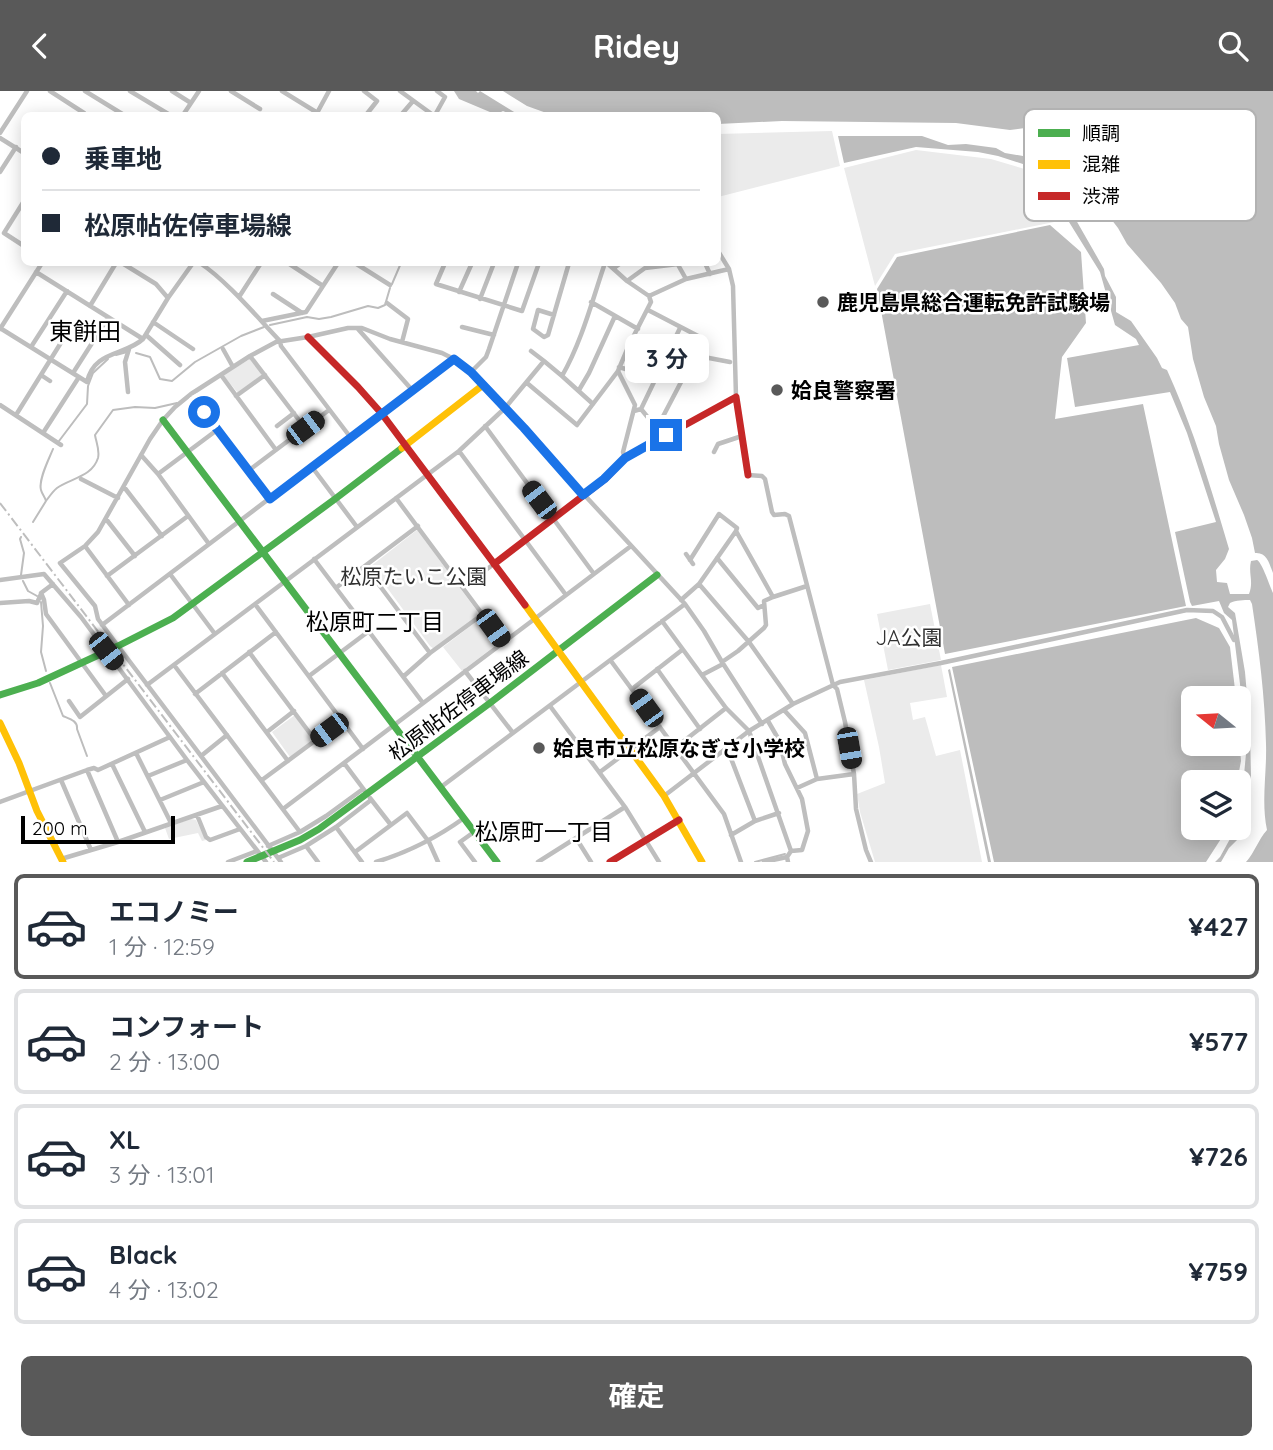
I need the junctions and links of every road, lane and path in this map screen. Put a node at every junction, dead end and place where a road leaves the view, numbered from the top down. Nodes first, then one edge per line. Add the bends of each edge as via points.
1 (27, 91) edge
2 (50, 91) edge
3 (85, 91) edge
4 (130, 91) edge
5 (172, 91) edge
6 (198, 91) edge
7 (231, 91) edge
8 (282, 91) edge
9 (329, 91) edge
10 (364, 91) edge
11 (400, 91) edge
12 (437, 91) edge
13 (413, 101) junction
14 (191, 103) junction
15 (260, 109) dead end
16 (82, 112) edge
17 (119, 112) edge
18 (165, 112) edge
19 (185, 112) edge
20 (316, 112) edge
21 (320, 112) edge
22 (368, 112) edge
23 (404, 112) edge
24 (430, 112) edge
25 (436, 112) edge
26 (0, 135) edge
27 (16, 147) junction
28 (21, 151) edge
29 (0, 172) edge
30 (21, 205) edge
31 (2, 232) edge
32 (21, 244) edge
33 (721, 256) edge
34 (39, 266) edge
35 (114, 266) edge
36 (127, 266) edge
37 (191, 266) edge
38 (205, 266) edge
39 (259, 266) edge
40 (293, 266) edge
41 (336, 266) edge
42 (360, 266) edge
43 (444, 266) edge
44 (471, 266) edge
45 (494, 266) edge
46 (517, 266) edge
47 (538, 266) edge
48 (568, 266) edge
49 (605, 266) edge
50 (611, 266) edge
51 (617, 266) edge
52 (658, 266) edge
53 (680, 266) edge
54 (706, 266) edge
55 (614, 268) junction
56 (729, 269) junction
57 (36, 272) junction
58 (710, 274) junction
59 (686, 279) junction
60 (627, 281) junction
61 (390, 285) dead end
62 (323, 286) junction
63 (67, 291) junction
64 (458, 292) junction
65 (273, 294) dead end
66 (649, 296) junction
67 (239, 297) junction
68 (168, 298) junction
69 (480, 299) junction
70 (592, 302) junction
71 (387, 303) dead end
72 (90, 306) junction
73 (503, 306) junction
74 (648, 310) junction
75 (303, 314) junction
76 (554, 315) junction
77 (615, 316) junction
78 (108, 317) junction
79 (261, 321) junction
80 (153, 323) junction
81 (462, 327) dead end
82 (357, 328) junction
83 (638, 328) junction
84 (680, 328) junction
85 (0, 329) edge
86 (67, 333) dead end
87 (494, 335) junction
88 (635, 335) junction
89 (144, 337) junction
90 (308, 337) junction
91 (280, 341) junction
92 (401, 342) junction
93 (31, 347) junction
94 (129, 349) junction
95 (193, 349) dead end
96 (223, 349) dead end
97 (531, 351) dead end
98 (697, 353) junction
99 (250, 356) junction
100 (51, 359) junction
101 (454, 359) junction
102 (544, 361) junction
103 (730, 362) dead end
104 (180, 365) dead end
105 (233, 367) junction
106 (619, 369) junction
107 (471, 372) junction
108 (73, 373) junction
109 (41, 375) junction
110 (220, 375) junction
111 (265, 376) junction
112 (562, 376) junction
113 (79, 377) junction
114 (50, 381) dead end
115 (527, 383) junction
116 (483, 385) junction
117 (579, 390) junction
118 (413, 391) junction
119 (128, 392) dead end
120 (191, 394) junction
121 (236, 396) junction
122 (736, 397) junction
123 (593, 404) junction
124 (0, 405) edge
125 (505, 408) junction
126 (641, 409) junction
127 (329, 410) junction
128 (634, 411) junction
129 (294, 414) junction
130 (382, 414) junction
131 (16, 415) junction
132 (163, 420) junction
133 (276, 426) dead end
134 (485, 426) junction
135 (658, 426) junction
136 (305, 428) junction
137 (217, 430) junction
138 (43, 433) junction
139 (742, 436) junction
140 (662, 437) junction
141 (351, 438) junction
142 (405, 444) junction
143 (61, 445) dead end
144 (276, 450) junction
145 (459, 451) junction
146 (715, 452) dead end
147 (188, 453) junction
148 (141, 455) junction
149 (625, 458) junction
150 (312, 467) junction
151 (248, 471) junction
152 (158, 474) junction
153 (428, 474) junction
154 (748, 475) joint
155 (80, 479) dead end
156 (124, 487) junction
157 (583, 495) junction
158 (118, 498) junction
159 (396, 498) junction
160 (270, 499) junction
161 (335, 499) junction
162 (188, 516) junction
163 (553, 518) junction
164 (106, 519) junction
165 (240, 522) junction
166 (418, 526) junction
167 (357, 527) junction
168 (736, 531) junction
169 (162, 536) junction
170 (524, 540) junction
171 (209, 544) junction
172 (85, 546) junction
173 (631, 546) junction
174 (262, 551) junction
175 (686, 554) dead end
176 (135, 557) junction
177 (717, 558) junction
178 (314, 559) junction
179 (494, 564) junction
180 (365, 566) junction
181 (170, 574) junction
182 (594, 574) junction
183 (657, 575) junction
184 (107, 576) junction
185 (0, 580) edge
186 (285, 581) junction
187 (53, 584) junction
188 (699, 584) junction
189 (807, 586) junction
190 (337, 587) junction
191 (462, 587) junction
192 (41, 593) junction
193 (566, 595) junction
194 (774, 597) junction
195 (683, 602) junction
196 (0, 603) edge
197 (192, 604) junction
198 (255, 604) junction
199 (129, 605) junction
200 (764, 605) junction
201 (483, 614) junction
202 (534, 619) junction
203 (662, 621) junction
204 (103, 625) junction
205 (369, 631) junction
206 (276, 632) junction
207 (215, 634) junction
208 (1234, 640) dead end
209 (503, 642) junction
210 (749, 642) junction
211 (118, 646) junction
212 (682, 650) junction
213 (106, 651) junction
214 (558, 651) junction
215 (249, 652) junction
216 (339, 653) junction
217 (430, 653) junction
218 (611, 661) junction
219 (81, 663) junction
220 (722, 663) junction
221 (173, 665) junction
222 (657, 669) junction
223 (465, 671) junction
224 (222, 673) junction
225 (702, 674) junction
226 (309, 676) junction
227 (404, 676) junction
228 (128, 679) junction
229 (582, 682) junction
230 (147, 685) junction
231 (833, 685) junction
232 (632, 689) junction
233 (195, 694) junction
234 (0, 695) edge
235 (106, 696) junction
236 (69, 701) dead end
237 (423, 703) junction
238 (490, 703) junction
239 (793, 704) junction
240 (550, 706) junction
241 (726, 708) junction
242 (785, 710) junction
243 (293, 711) junction
244 (343, 720) junction
245 (768, 721) junction
246 (0, 723) edge
247 (762, 724) junction
248 (394, 726) junction
249 (660, 727) junction
250 (700, 729) junction
251 (749, 731) junction
252 (267, 732) junction
253 (513, 733) junction
254 (228, 735) junction
255 (170, 737) junction
256 (315, 740) junction
257 (675, 748) junction
258 (727, 748) junction
259 (363, 749) junction
260 (631, 749) junction
261 (136, 753) junction
262 (201, 756) junction
263 (417, 756) junction
264 (187, 760) junction
265 (288, 761) junction
266 (344, 763) junction
267 (112, 764) junction
268 (86, 770) junction
269 (600, 772) junction
270 (694, 773) junction
271 (854, 773) junction
272 (148, 776) junction
273 (817, 779) junction
274 (61, 780) junction
275 (262, 780) junction
276 (204, 782) junction
277 (440, 788) junction
278 (797, 788) junction
279 (30, 792) junction
280 (366, 795) junction
281 (664, 796) junction
282 (160, 800) junction
283 (0, 802) edge
284 (222, 806) junction
285 (625, 807) junction
286 (283, 809) junction
287 (779, 813) junction
288 (197, 815) junction
289 (464, 818) junction
290 (678, 820) junction
291 (755, 821) junction
292 (171, 823) junction
293 (391, 825) junction
294 (336, 827) junction
295 (240, 829) junction
296 (145, 832) junction
297 (300, 832) junction
298 (474, 832) junction
299 (731, 835) junction
300 (576, 838) junction
301 (646, 839) junction
302 (118, 842) junction
303 (429, 842) junction
304 (268, 846) junction
305 (306, 846) junction
306 (92, 850) junction
307 (257, 851) junction
308 (791, 851) junction
309 (355, 852) junction
310 (394, 856) junction
311 (787, 859) edge
312 (62, 860) edge
313 (280, 860) edge
314 (229, 862) edge
315 (247, 862) edge
316 (266, 862) edge
317 (318, 862) edge
318 (362, 862) edge
319 (376, 862) edge
320 (397, 862) edge
321 (438, 862) edge
322 (475, 862) edge
323 (497, 862) edge
324 (538, 862) edge
325 (591, 862) edge
326 (610, 862) edge
327 (660, 862) edge
328 (702, 862) edge
329 (741, 862) edge
330 (765, 862) edge
331 (871, 862) edge

1 - 26 street
2 - 16 street
3 - 17 street
4 - 18 street
5 - 14 street
6 - 14 street
7 - 15 street
8 - 20 street
9 - 21 street
10 - 22 street via 377,101
11 - 13 street
12 - 25 street via 445,97
13 - 23 street
13 - 24 street
14 - 19 street
26 - 27 street
27 - 28 street
27 - 29 street
30 - 31 street
31 - 32 street
33 - 56 street
34 - 57 street
35 - 72 street
36 - 68 street
37 - 68 street
38 - 67 street
39 - 67 street
40 - 62 street
41 - 62 street
42 - 61 street
43 - 64 street via 436,284
44 - 64 street
45 - 69 street
46 - 73 street
47 - 73 street via 522,311
48 - 76 street
49 - 70 street
50 - 55 street
51 - 55 street
52 - 60 street via 645,268
53 - 59 street
54 - 58 street
55 - 60 street
56 - 58 street
56 - 122 street
57 - 63 street
57 - 85 street
58 - 59 street
59 - 66 street
60 - 66 street
62 - 75 street
63 - 72 street
63 - 93 street
64 - 69 street
65 - 75 street
66 - 74 street
67 - 79 street
68 - 80 street
69 - 73 street
70 - 77 street
70 - 112 street
71 - 92 street via 408,319
72 - 78 street
73 - 87 street
74 - 83 street
74 - 84 street
75 - 79 street
76 - 76 street via 548,335 533,329 538,310
77 - 83 street
77 - 117 street
78 - 89 street
78 - 108 street
79 - 91 street
80 - 89 street
80 - 95 street
81 - 87 street
82 - 90 street
82 - 92 street
82 - 118 street
83 - 88 street
84 - 98 street via 701,339
84 - 126 street
85 - 93 street
86 - 100 street
87 - 107 street via 486,357
88 - 106 street
88 - 106 street via 646,341 632,371
89 - 94 street
89 - 104 street
90 - 91 street
90 - 130 street, 松原帖佐停車場線
91 - 99 street
91 - 127 street
92 - 101 street
93 - 100 street
94 - 113 street via 108,355 92,369 87,382
94 - 119 street via 125,362
96 - 105 street
97 - 102 street
98 - 103 street
98 - 135 street
99 - 105 street
99 - 111 street
100 - 108 street
100 - 109 street
101 - 107 street
101 - 118 street
102 - 112 street
102 - 115 street
105 - 110 street
106 - 123 street
106 - 128 street
107 - 116 street
108 - 113 street
109 - 114 street
109 - 131 street
110 - 120 street
110 - 121 street
111 - 121 street
111 - 129 street
112 - 117 street
113 - 138 street
115 - 123 street via 577,425
115 - 125 street
116 - 125 street
116 - 142 street
117 - 123 street
118 - 130 street
120 - 132 street
120 - 137 street
121 - 144 street
122 - 139 street
122 - 140 street
124 - 131 street
125 - 134 street
125 - 157 street
126 - 128 street
126 - 135 street
127 - 136 street
127 - 141 street
128 - 149 street
129 - 133 street
129 - 136 street
130 - 141 street
130 - 142 street, 松原帖佐停車場線
131 - 138 street
132 - 147 street
132 - 148 street
134 - 145 street
134 - 163 street
135 - 140 street
136 - 144 street
137 - 147 street
137 - 151 street
138 - 143 street
139 - 146 street via 718,444
139 - 154 street
140 - 149 street
141 - 150 street
142 - 153 street, 松原帖佐停車場線
142 - 161 street
144 - 151 street
145 - 153 street
145 - 170 street
147 - 152 street
147 - 165 street
148 - 152 street
148 - 156 street
149 - 157 street
150 - 160 street
150 - 161 street
151 - 160 street
152 - 162 street
153 - 159 street
153 - 179 street, 松原帖佐停車場線
154 - 189 street via 765,479 774,515 789,516
155 - 158 street
156 - 158 street
156 - 169 street
157 - 163 street
157 - 173 street
158 - 164 street
159 - 166 street
159 - 167 street
160 - 165 street
161 - 167 street
161 - 174 street
162 - 169 street
162 - 171 street
163 - 170 street
163 - 182 street
164 - 172 street
164 - 176 street
165 - 171 street
165 - 174 street
166 - 180 street
166 - 191 street
167 - 178 street
168 - 175 street via 719,514 692,562
168 - 177 street
168 - 194 street
169 - 176 street
170 - 179 street
170 - 193 street
171 - 181 street
172 - 184 street
172 - 204 street via 60,563 95,606
173 - 182 street
173 - 183 street
174 - 186 street
174 - 197 street
176 - 184 street
177 - 188 street
177 - 200 street via 758,608
178 - 186 street
178 - 190 street
179 - 191 street
179 - 202 street, 松原帖佐停車場線
180 - 190 street
180 - 217 street
181 - 197 street
181 - 199 street
182 - 193 street
183 - 195 street
183 - 214 street
184 - 199 street
185 - 187 street via 44,574
186 - 198 street
186 - 216 street
187 - 192 street
187 - 213 street
188 - 195 street
188 - 210 street
189 - 194 street
189 - 231 street
190 - 205 street
191 - 201 street
192 - 196 street via 37,603
192 - 219 street via 46,614
193 - 202 street
194 - 200 street
195 - 203 street
195 - 220 street
197 - 207 street
197 - 211 street
198 - 206 street
198 - 207 street
199 - 204 street
200 - 210 street via 766,625
201 - 209 street
201 - 217 street
202 - 209 street
202 - 214 street, 松原帖佐停車場線
203 - 212 street
203 - 218 street
204 - 211 street
205 - 216 street
205 - 227 street
206 - 215 street
206 - 226 street
207 - 221 street
208 - 231 street via 1223,617 1213,611 1187,610
209 - 223 street
210 - 220 street
210 - 239 street
211 - 213 street
211 - 230 street
212 - 222 street
212 - 225 street
213 - 219 street
213 - 228 street
214 - 229 street
214 - 238 street, 松原帖佐停車場線
215 - 224 street
215 - 243 street
216 - 226 street
216 - 248 street
217 - 227 street
218 - 229 street
218 - 232 street
219 - 234 street
219 - 235 street
220 - 225 street
220 - 247 street
221 - 230 street
221 - 233 street
222 - 232 street
222 - 250 street
223 - 237 street
223 - 238 street
224 - 233 street
224 - 252 street
225 - 241 street
226 - 244 street
227 - 237 street
228 - 235 street
228 - 255 street
229 - 240 street
229 - 260 street
230 - 262 street
231 - 239 street
231 - 271 street
232 - 249 street
233 - 254 street
235 - 236 street via 80,717
237 - 248 street
238 - 253 street
238 - 263 street, 松原帖佐停車場線
239 - 242 street
240 - 253 street
240 - 269 street
241 - 250 street
241 - 251 street
242 - 245 street
242 - 273 street via 805,733
243 - 252 street
243 - 256 street
244 - 256 street
244 - 259 street
245 - 247 street
245 - 278 street
246 - 279 street
247 - 251 street
248 - 259 street
248 - 263 street
249 - 257 street
249 - 260 street
250 - 257 street
251 - 258 street
251 - 287 street
252 - 265 street
253 - 277 street
254 - 262 street
254 - 275 street
255 - 261 street
255 - 264 street
256 - 265 street
257 - 270 street
258 - 270 street
258 - 291 street
259 - 266 street
260 - 269 street
260 - 281 street
261 - 267 street
261 - 272 street
262 - 304 street
263 - 277 street
263 - 280 street, 松原帖佐停車場線
264 - 272 street
264 - 276 street
265 - 275 street
266 - 280 street
266 - 286 street
267 - 268 street
267 - 296 street
268 - 274 street
268 - 302 street
269 - 285 street
270 - 281 street
270 - 299 street via 724,814
271 - 273 street
271 - 331 street via 856,809
272 - 282 street
273 - 278 street
274 - 279 street
274 - 306 street
275 - 286 street
276 - 282 street
276 - 284 street
277 - 289 street
278 - 308 street via 808,831 802,850
279 - 283 street
279 - 312 street
280 - 293 street
280 - 294 street
280 - 297 street
280 - 315 street, 松原帖佐停車場線 via 300,840
281 - 290 street
282 - 292 street
284 - 288 street
284 - 295 street
285 - 300 street
285 - 301 street
286 - 297 street
287 - 291 street
287 - 308 street
288 - 292 street
288 - 295 street via 210,840
289 - 298 street
289 - 303 street
290 - 301 street
290 - 328 street
291 - 299 street
292 - 296 street
293 - 303 street via 407,813
293 - 309 street
294 - 305 street
294 - 309 street
295 - 307 street
296 - 302 street
297 - 304 street
298 - 322 street via 460,842
298 - 323 street
299 - 329 street
300 - 324 street
300 - 325 street
301 - 326 street
301 - 327 street
302 - 306 street
303 - 310 street
303 - 321 street
304 - 313 street
305 - 313 street
305 - 317 street
306 - 312 street
307 - 314 street
307 - 316 street
308 - 311 street
309 - 318 street
310 - 319 street
310 - 320 street
311 - 330 street

